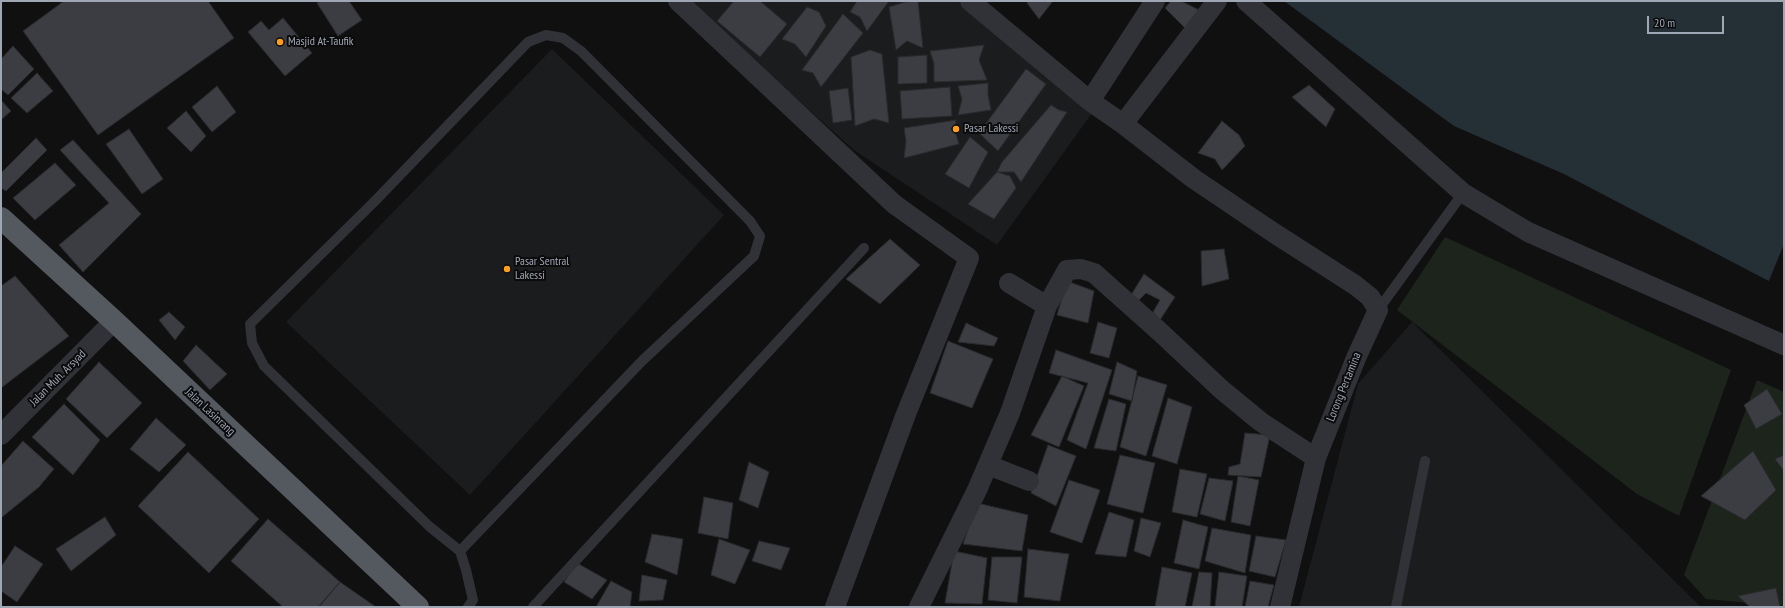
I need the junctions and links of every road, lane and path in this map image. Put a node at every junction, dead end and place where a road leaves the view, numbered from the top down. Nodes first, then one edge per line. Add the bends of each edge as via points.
1 (678, 1) edge
2 (970, 1) edge
3 (1155, 1) edge
4 (1217, 1) edge
5 (1246, 1) edge
6 (1090, 101) junction
7 (1123, 124) junction
8 (1463, 193) junction
9 (1, 218) edge
10 (864, 248) dead end
11 (1009, 283) dead end
12 (1047, 306) junction
13 (1378, 310) junction
14 (114, 322) junction
15 (1784, 345) edge
16 (1, 435) edge
17 (1316, 458) junction
18 (1426, 461) dead end
19 (988, 465) junction
20 (1029, 481) dead end
21 (460, 551) junction
22 (418, 607) edge
23 (468, 607) edge
24 (533, 607) edge
25 (836, 607) edge
26 (919, 607) edge
27 (1280, 607) edge
28 (1396, 607) edge

1 - 25 street via 894,204 969,258 906,414
2 - 6 street
3 - 6 street
4 - 7 street
5 - 8 street
6 - 7 street
7 - 13 street via 1194,179 1355,285 1370,297
8 - 13 lane, Lorong Pertamina
8 - 15 street via 1528,232
9 - 14 highway, Jalan Lasinrang
10 - 24 lane
11 - 12 street
12 - 17 street via 1067,270 1081,269 1094,272 1222,390 1261,422
12 - 19 street via 1010,413
13 - 17 street, Lorong Pertamina
14 - 16 street, Jalan Muh. Arsyad
14 - 22 highway, Jalan Lasinrang
17 - 27 street, Lorong Pertamina
18 - 28 lane
19 - 20 street
19 - 26 street
21 - 21 lane via 430,527 264,366 252,343 250,324 374,202 528,42 546,35 563,38 581,51 750,221 760,236 754,256 642,361
21 - 23 lane via 473,600

